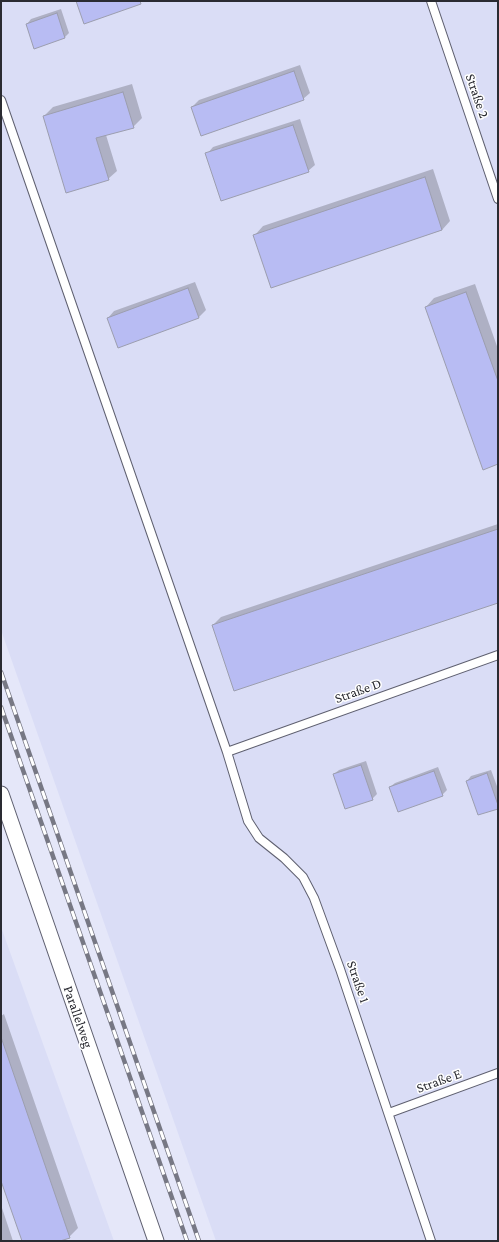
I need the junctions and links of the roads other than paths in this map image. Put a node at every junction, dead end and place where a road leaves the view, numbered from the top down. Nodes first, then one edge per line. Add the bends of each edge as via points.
1 (431, 1) edge
2 (1, 100) edge
3 (498, 199) edge
4 (498, 655) edge
5 (227, 752) junction
6 (1, 794) edge
7 (498, 1073) edge
8 (388, 1113) junction
9 (156, 1241) edge
10 (431, 1241) edge

1 - 3 lane, Straße 2
2 - 5 lane, Straße 1
4 - 5 lane, Straße D
5 - 8 lane, Straße 1 via 252,829 303,877 314,898
6 - 9 street, Parallelweg
7 - 8 lane, Straße E
8 - 10 lane, Straße 1

